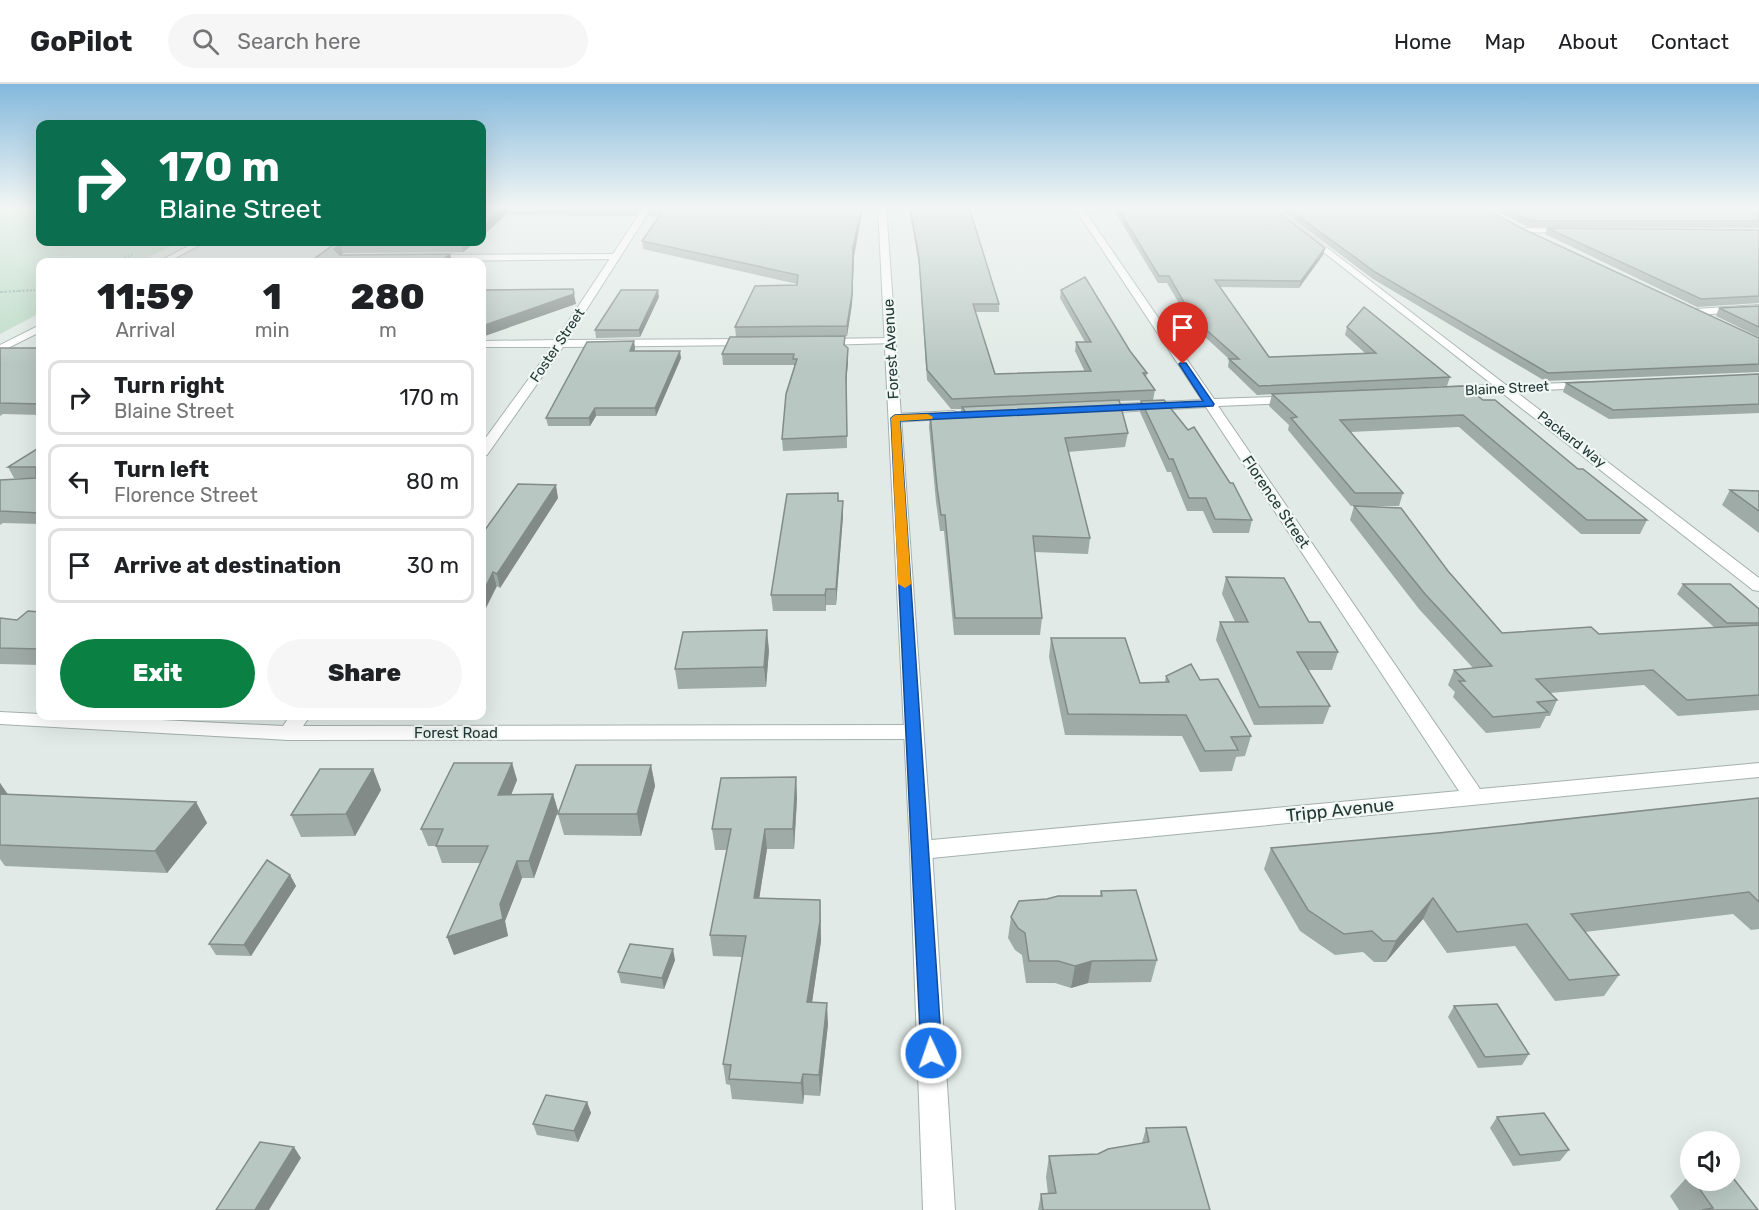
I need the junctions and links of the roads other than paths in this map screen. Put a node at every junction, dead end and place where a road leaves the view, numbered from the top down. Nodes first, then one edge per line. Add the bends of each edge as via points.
1 (614, 260) edge
2 (886, 260) edge
3 (1113, 260) edge
4 (1341, 260) edge
5 (1684, 307) edge
6 (1759, 308) edge
7 (1695, 312) junction
8 (1716, 323) edge
9 (36, 330) edge
10 (891, 341) junction
11 (758, 342) edge
12 (805, 342) edge
13 (486, 344) edge
14 (559, 344) junction
15 (0, 349) edge
16 (1599, 384) edge
17 (1507, 388) junction
18 (1436, 391) edge
19 (1308, 398) edge
20 (1209, 404) junction
21 (1084, 410) edge
22 (966, 415) edge
23 (895, 418) junction
24 (486, 446) edge
25 (1759, 586) edge
26 (0, 718) edge
27 (36, 720) edge
28 (38, 720) edge
29 (297, 720) edge
30 (913, 732) junction
31 (288, 733) junction
32 (1759, 770) edge
33 (1474, 796) junction
34 (921, 850) junction
35 (939, 1210) edge

1 - 14 street, Foster Street
2 - 10 street, Forest Avenue
3 - 20 street, Florence Street
4 - 17 street, Packard Way
5 - 7 street
6 - 7 street
7 - 8 street
9 - 15 street
10 - 12 street
10 - 23 street, Forest Avenue
11 - 14 street
13 - 14 street
14 - 24 street, Foster Street
16 - 17 street, Blaine Street
17 - 18 street, Blaine Street
17 - 25 street, Packard Way
19 - 20 street
20 - 21 street
20 - 33 street, Florence Street
22 - 23 street
23 - 30 street, Forest Avenue
26 - 27 street, Forest Road
28 - 31 street, Forest Road
29 - 31 street
30 - 31 street, Forest Road
30 - 34 street, Forest Avenue
32 - 33 street, Tripp Avenue
33 - 34 street, Tripp Avenue
34 - 35 street, Forest Avenue

